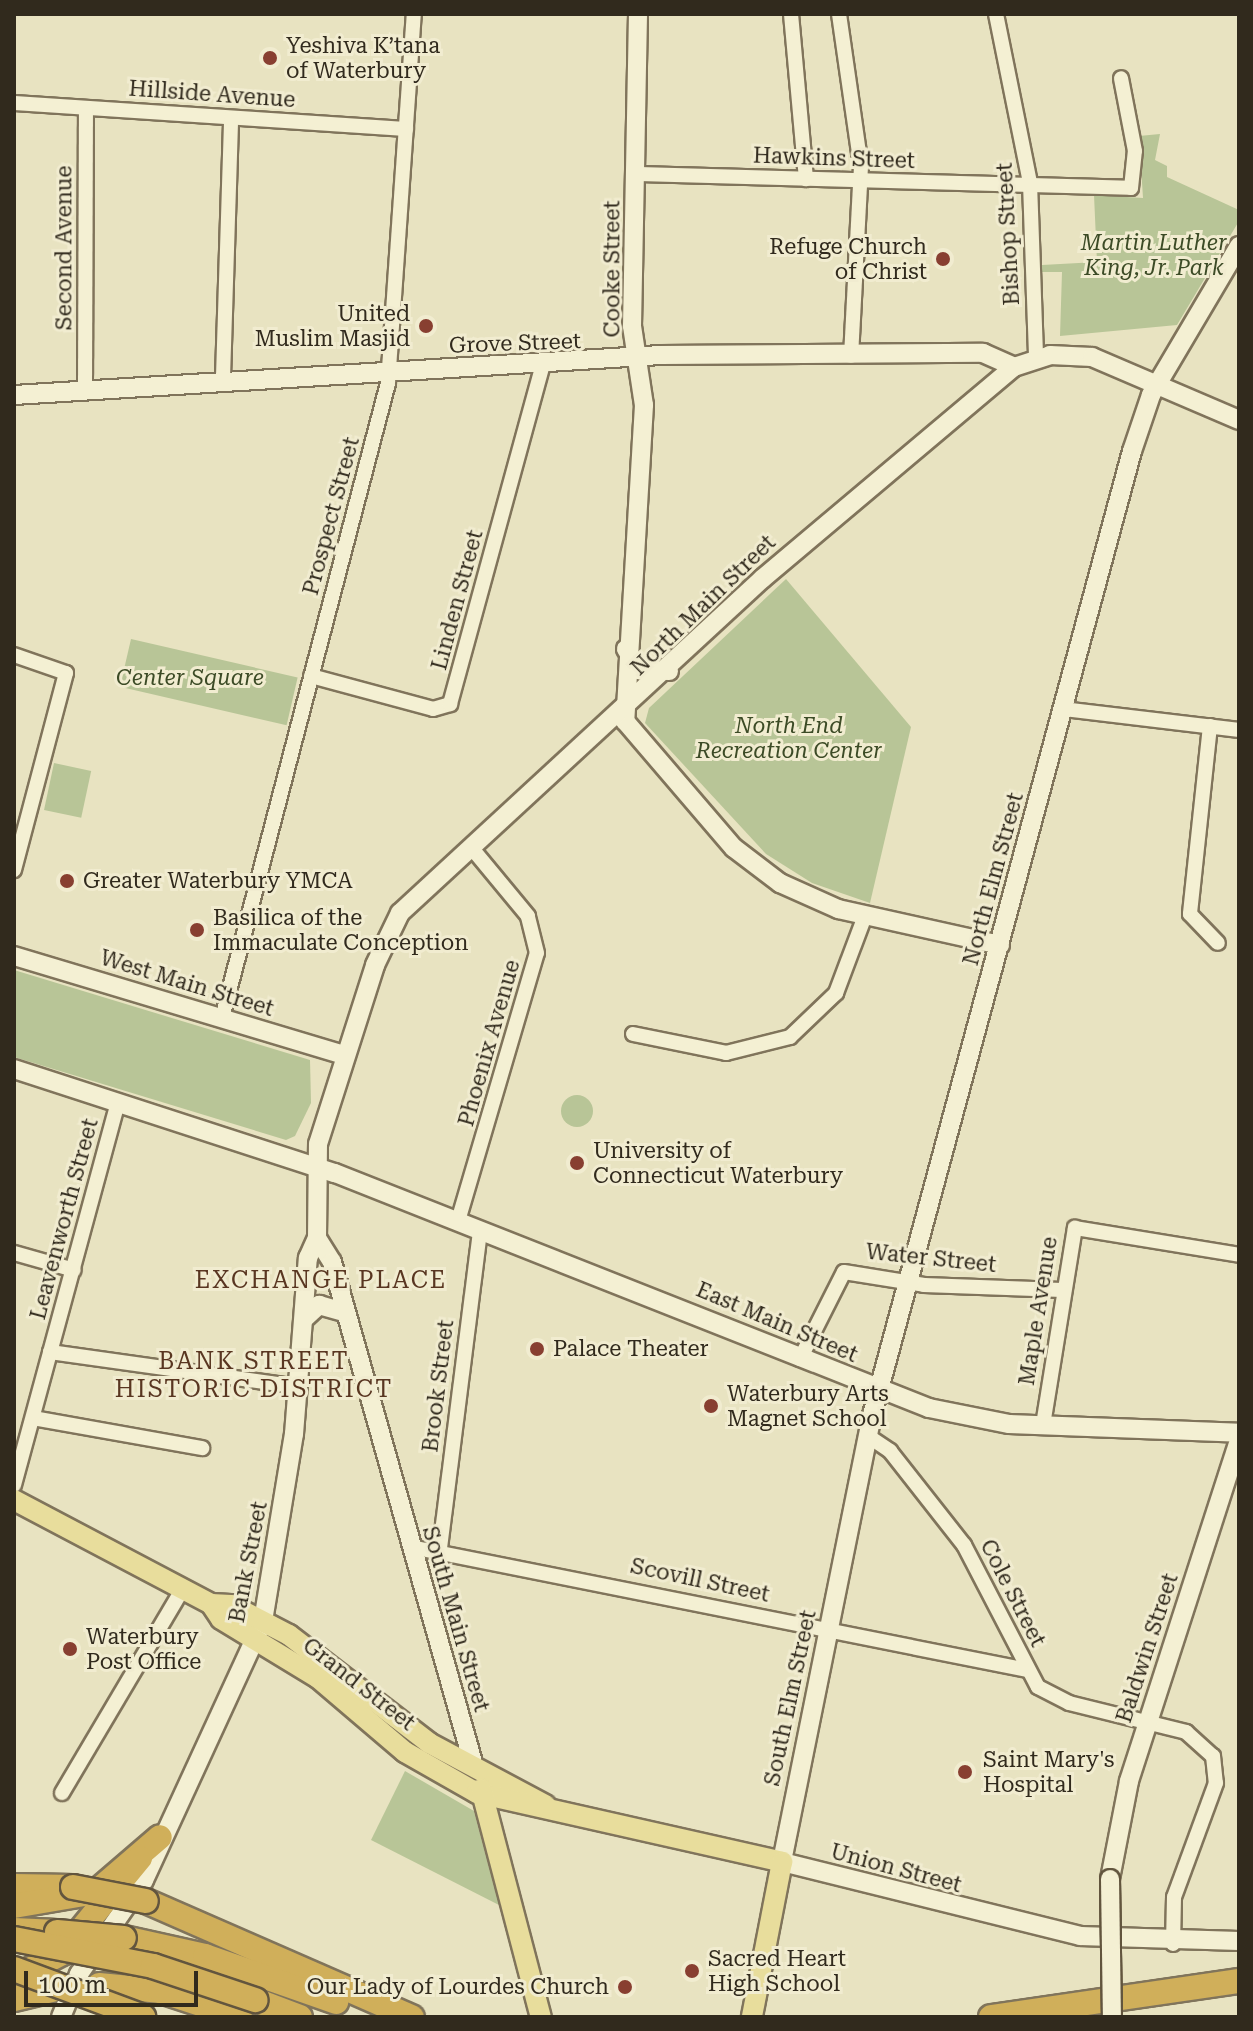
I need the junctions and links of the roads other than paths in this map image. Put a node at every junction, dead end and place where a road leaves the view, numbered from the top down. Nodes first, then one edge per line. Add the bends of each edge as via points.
1 (414, 14) edge
2 (638, 14) edge
3 (791, 14) edge
4 (839, 14) edge
5 (996, 14) edge
6 (1121, 78) dead end
7 (14, 103) edge
8 (86, 108) junction
9 (231, 118) junction
10 (406, 129) junction
11 (637, 174) junction
12 (806, 179) junction
13 (859, 181) junction
14 (1030, 183) junction
15 (1239, 246) edge
16 (851, 356) junction
17 (639, 358) junction
18 (1036, 358) junction
19 (542, 367) junction
20 (1014, 367) junction
21 (389, 372) junction
22 (223, 377) junction
23 (1158, 382) junction
24 (85, 387) junction
25 (14, 395) edge
26 (1239, 420) edge
27 (625, 647) junction
28 (14, 655) edge
29 (672, 669) junction
30 (311, 676) junction
31 (1063, 709) junction
32 (623, 713) junction
33 (1210, 726) junction
34 (1239, 730) edge
35 (471, 847) junction
36 (14, 870) edge
37 (865, 916) junction
38 (1218, 943) dead end
39 (1000, 945) junction
40 (14, 956) edge
41 (222, 1018) junction
42 (633, 1034) dead end
43 (345, 1055) junction
44 (14, 1069) edge
45 (118, 1102) junction
46 (316, 1166) junction
47 (458, 1221) junction
48 (480, 1230) junction
49 (317, 1238) junction
50 (14, 1253) edge
51 (1239, 1255) edge
52 (74, 1270) junction
53 (909, 1283) junction
54 (1062, 1290) junction
55 (344, 1312) junction
56 (304, 1319) junction
57 (50, 1352) junction
58 (800, 1359) junction
59 (299, 1387) junction
60 (879, 1391) junction
61 (33, 1418) junction
62 (1043, 1425) junction
63 (1239, 1433) edge
64 (868, 1436) junction
65 (1239, 1440) edge
66 (202, 1448) dead end
67 (14, 1485) edge
68 (14, 1500) edge
69 (411, 1547) junction
70 (440, 1548) junction
71 (183, 1588) junction
72 (830, 1629) junction
73 (260, 1630) junction
74 (1027, 1670) junction
75 (1148, 1723) junction
76 (474, 1766) junction
77 (62, 1793) dead end
78 (483, 1796) junction
79 (545, 1805) junction
80 (160, 1837) junction
81 (140, 1858) junction
82 (782, 1862) junction
83 (14, 1886) edge
84 (14, 1906) edge
85 (14, 1930) edge
86 (14, 1939) edge
87 (1239, 1941) edge
88 (1173, 1944) junction
89 (14, 1969) edge
90 (14, 1978) edge
91 (1239, 1981) edge
92 (14, 1999) edge
93 (248, 2008) edge
94 (62, 2017) edge
95 (143, 2017) edge
96 (300, 2017) edge
97 (375, 2017) edge
98 (412, 2017) edge
99 (541, 2017) edge
100 (752, 2017) edge
101 (991, 2017) edge
102 (1112, 2017) edge

1 - 10 street, Prospect Street
2 - 11 main road, Cooke Street
3 - 12 street
4 - 13 street
5 - 14 street, Bishop Street
6 - 14 street, Hawkins Street via 1135,186
7 - 8 street, Hillside Avenue
8 - 9 street, Hillside Avenue
8 - 24 street, Second Avenue
9 - 10 street, Hillside Avenue
9 - 22 street
10 - 21 street, Prospect Street
11 - 12 street, Hawkins Street
11 - 17 main road, Cooke Street via 632,326
12 - 13 street, Hawkins Street
13 - 14 street, Hawkins Street
13 - 16 street
14 - 18 street, Bishop Street
15 - 23 main road
16 - 17 main road, Grove Street
16 - 20 main road, Grove Street via 988,353
17 - 19 main road, Grove Street
17 - 27 main road, Cooke Street via 644,415
18 - 20 main road, North Main Street
18 - 23 main road, North Main Street via 1092,357
19 - 21 main road, Grove Street
19 - 30 street, Linden Street via 448,706 433,709
20 - 29 main road, North Main Street via 762,579
21 - 22 main road, Grove Street
21 - 30 street, Prospect Street
22 - 24 main road, Grove Street
23 - 26 main road, North Main Street
23 - 31 main road, North Elm Street
24 - 25 main road, Grove Street
27 - 29 main road via 639,670
27 - 32 main road, Cooke Street
28 - 36 street via 65,670
29 - 32 main road, North Main Street
30 - 41 street, Prospect Street
31 - 33 street
31 - 39 main road, North Elm Street
32 - 35 main road, North Main Street
32 - 37 main road via 634,735 747,859 805,896
33 - 34 street
33 - 38 street via 1190,914
35 - 43 main road, North Main Street via 395,919
35 - 47 street, Phoenix Avenue via 528,916 537,953
37 - 39 main road
37 - 42 street via 836,993 814,1020 779,1042 718,1053
39 - 53 main road, North Elm Street
40 - 41 main road, West Main Street
41 - 43 main road, West Main Street
43 - 46 main road, North Main Street
44 - 45 main road
45 - 46 main road
45 - 52 street, Leavenworth Street
46 - 47 main road, East Main Street
46 - 49 main road, Bank Street
47 - 48 main road, East Main Street
48 - 58 main road, East Main Street
48 - 70 street, Brook Street
49 - 55 main road, South Main Street via 329,1256
49 - 56 main road, Bank Street
50 - 52 street
51 - 54 street, Maple Avenue via 1076,1227
52 - 57 street, Leavenworth Street
53 - 54 street, Water Street
53 - 58 street, Water Street via 842,1273
53 - 60 main road, North Elm Street
54 - 62 street, Maple Avenue
55 - 56 main road via 319,1305
55 - 69 main road, South Main Street
56 - 59 main road, Bank Street
57 - 59 street
57 - 61 street, Leavenworth Street
58 - 60 main road, East Main Street
59 - 73 main road, Bank Street
60 - 62 main road, East Main Street via 963,1417
60 - 64 main road, South Elm Street
61 - 66 street
61 - 67 street, Leavenworth Street
62 - 63 main road, East Main Street
64 - 72 main road, South Elm Street
64 - 74 street, Cole Street via 890,1451 964,1545
65 - 75 main road, Baldwin Street
68 - 71 main road, Grand Street
69 - 70 street, Scovill Street
69 - 76 main road, South Main Street
70 - 72 street, Scovill Street
71 - 73 main road, Grand Street
71 - 77 street
72 - 74 street, Scovill Street
72 - 82 main road, South Elm Street
73 - 76 main road, Grand Street via 341,1669 419,1736
73 - 78 main road, Grand Street via 413,1757
73 - 80 main road, Bank Street
74 - 75 street, Cole Street via 1051,1696
75 - 88 street, Cole Street via 1201,1741 1218,1770 1176,1891
75 - 102 main road, Baldwin Street, bridge via 1110,1879
76 - 78 main road, South Main Street
76 - 79 main road, Union Street
78 - 79 main road, Union Street via 528,1810
78 - 99 main road, South Main Street
79 - 82 main road, Union Street
80 - 81 highway
80 - 94 main road, Bank Street via 141,1886 79,1974
81 - 84 highway via 78,1899
81 - 90 highway via 62,1953
82 - 88 main road, Union Street via 1052,1931
82 - 100 main road, South Elm Street
83 - 98 highway, bridge via 73,1887 146,1901
85 - 97 highway, bridge via 124,1938 243,1968
86 - 93 highway, bridge via 153,1966
87 - 88 main road, Union Street
89 - 95 highway, bridge
91 - 101 highway
92 - 93 highway via 99,1985
93 - 96 highway

